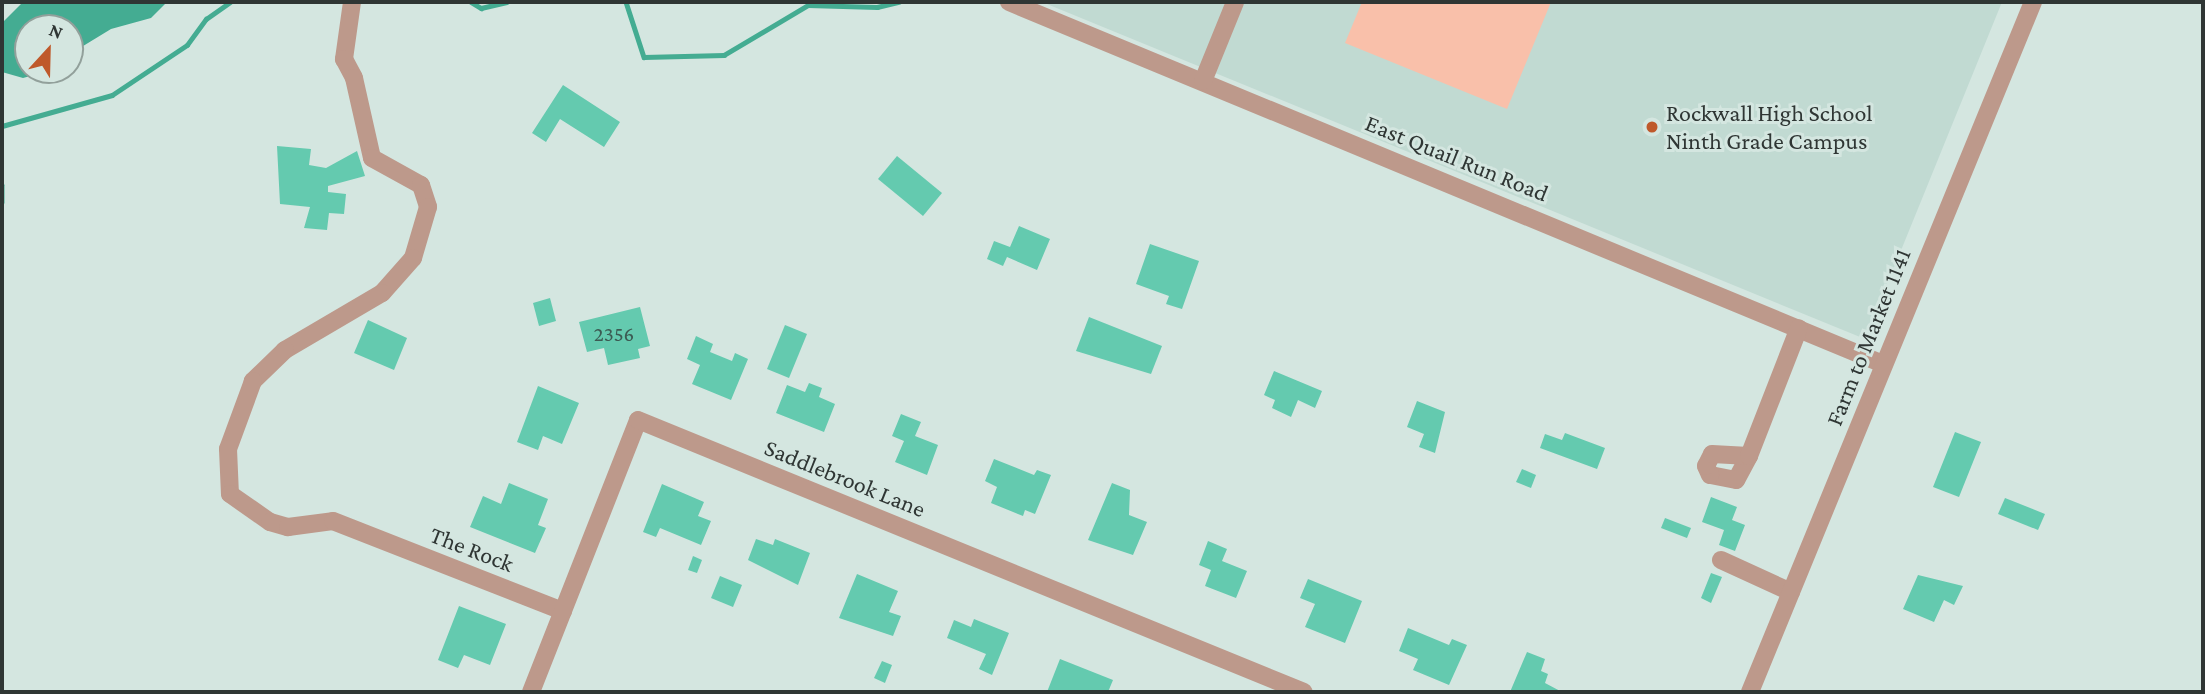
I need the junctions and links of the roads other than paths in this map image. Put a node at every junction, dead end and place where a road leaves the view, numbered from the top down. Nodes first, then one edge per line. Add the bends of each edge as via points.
1 (352, 2) edge
2 (1009, 2) edge
3 (1235, 2) edge
4 (2033, 2) edge
5 (1203, 81) junction
6 (1799, 328) junction
7 (1883, 364) junction
8 (1749, 456) dead end
9 (1721, 559) dead end
10 (1791, 592) junction
11 (563, 611) junction
12 (531, 692) edge
13 (1304, 692) edge
14 (1750, 692) edge

1 - 11 street, The Rock via 344,59 354,78 372,158 421,185 428,207 405,270 382,293 285,350 253,381 228,449 230,494 270,522 288,527 333,521
2 - 5 street, East Quail Run Road
3 - 5 street
4 - 7 street, Farm to Market 1141
5 - 6 street, East Quail Run Road
6 - 7 street, East Quail Run Road
6 - 8 street
7 - 10 street, Farm to Market 1141
9 - 10 street
10 - 14 street, Farm to Market 1141
11 - 12 street, Saddlebrook Lane
11 - 13 street, Saddlebrook Lane via 638,420

